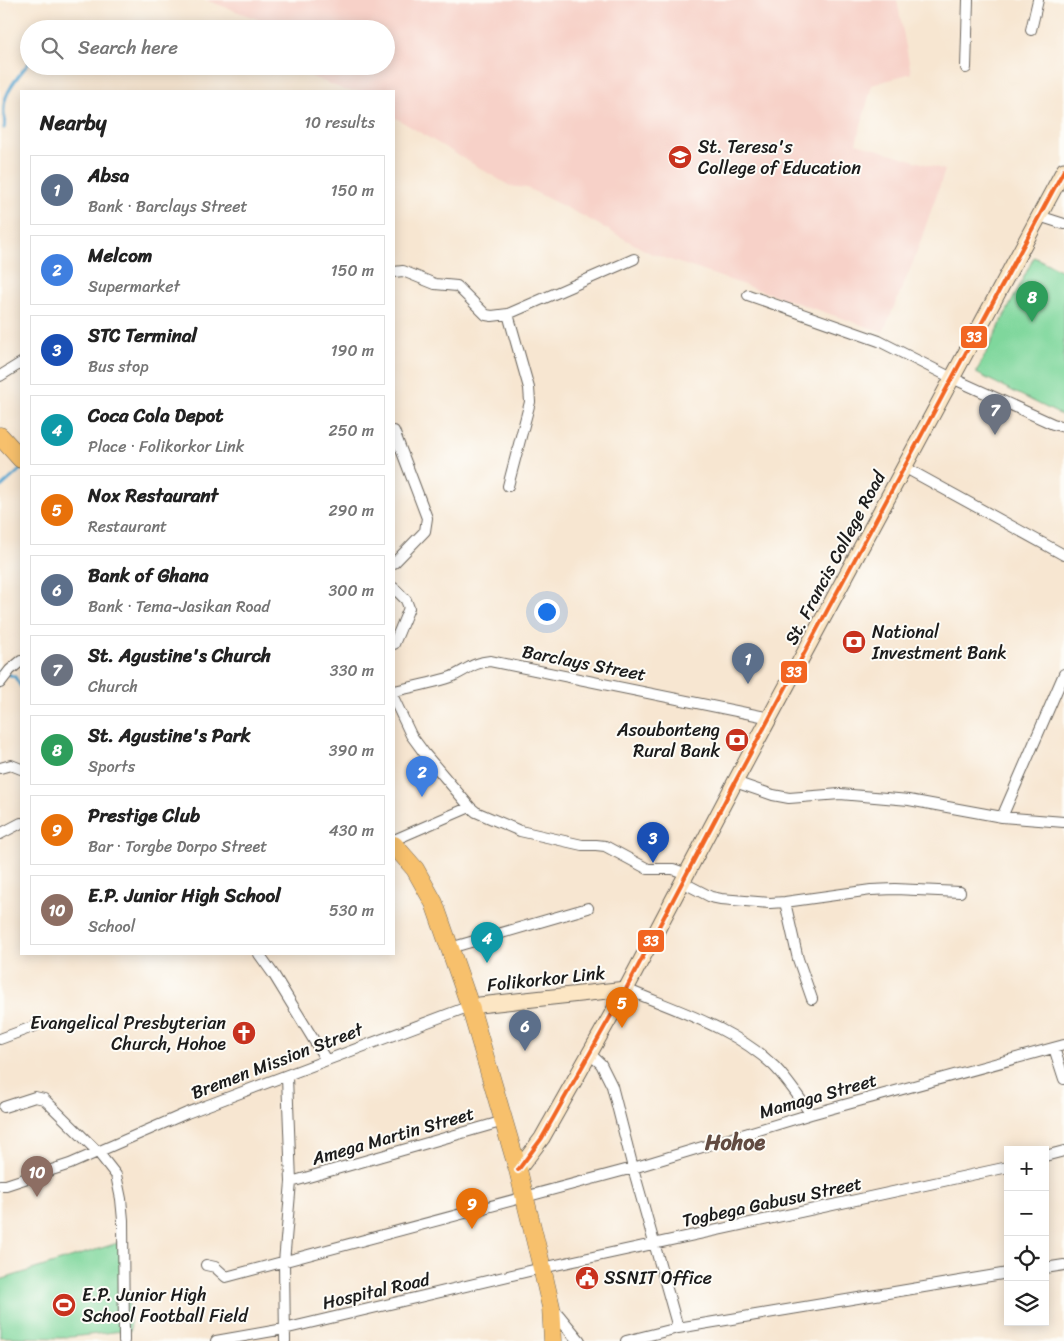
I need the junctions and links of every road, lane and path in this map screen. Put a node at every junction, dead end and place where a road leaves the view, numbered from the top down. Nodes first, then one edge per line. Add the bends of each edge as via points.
1 (968, 0) edge
2 (1038, 0) edge
3 (1032, 30) dead end
4 (966, 68) dead end
5 (1064, 170) edge
6 (1039, 216) junction
7 (1064, 224) edge
8 (634, 259) dead end
9 (395, 272) edge
10 (748, 295) dead end
11 (508, 314) junction
12 (20, 364) edge
13 (0, 376) edge
14 (952, 378) junction
15 (1064, 427) edge
16 (395, 434) edge
17 (0, 436) edge
18 (20, 458) edge
19 (904, 467) junction
20 (508, 486) dead end
21 (1064, 555) edge
22 (395, 562) edge
23 (395, 589) edge
24 (395, 642) edge
25 (20, 662) edge
26 (1064, 674) edge
27 (0, 682) edge
28 (395, 691) edge
29 (395, 701) edge
30 (771, 718) junction
31 (0, 758) edge
32 (16, 767) edge
33 (0, 768) edge
34 (735, 782) junction
35 (470, 807) junction
36 (1002, 817) junction
37 (1064, 822) edge
38 (20, 824) edge
39 (0, 834) edge
40 (395, 840) edge
41 (395, 846) edge
42 (684, 878) junction
43 (960, 892) dead end
44 (786, 902) junction
45 (588, 908) dead end
46 (450, 948) junction
47 (261, 955) edge
48 (626, 989) junction
49 (812, 999) dead end
50 (470, 1006) junction
51 (35, 1026) dead end
52 (0, 1039) edge
53 (1059, 1046) edge
54 (589, 1053) junction
55 (326, 1060) junction
56 (287, 1077) junction
57 (1064, 1079) edge
58 (1, 1104) edge
59 (810, 1114) junction
60 (504, 1121) junction
61 (1064, 1151) edge
62 (98, 1152) junction
63 (1049, 1155) edge
64 (632, 1168) junction
65 (1004, 1168) edge
66 (518, 1170) junction
67 (291, 1182) junction
68 (0, 1185) edge
69 (524, 1196) junction
70 (654, 1244) junction
71 (284, 1262) junction
72 (206, 1265) dead end
73 (1064, 1265) edge
74 (1049, 1267) edge
75 (542, 1268) junction
76 (1004, 1274) edge
77 (551, 1307) junction
78 (678, 1328) junction
79 (284, 1329) junction
80 (124, 1341) edge
81 (216, 1341) edge
82 (285, 1341) edge
83 (553, 1341) edge
84 (579, 1341) edge
85 (626, 1341) edge

1 - 4 street
2 - 3 street
5 - 6 main road, St. Francis College Road
6 - 7 street
6 - 14 main road, St. Francis College Road
8 - 11 street
9 - 11 street via 403,271 435,284 457,286 486,315
10 - 14 street via 879,342
11 - 20 street via 530,402
12 - 13 street
14 - 15 street
14 - 19 main road, St. Francis College Road
16 - 22 street via 427,518 424,531
17 - 18 highway
19 - 21 street
19 - 30 main road, St. Francis College Road
23 - 24 street via 409,608
25 - 27 street
26 - 36 street
28 - 30 street, Barclays Street via 449,678 481,661 490,661
29 - 35 street via 425,754
30 - 34 main road, St. Francis College Road
31 - 32 street
32 - 33 street
34 - 36 street via 789,798 840,794 909,800
34 - 42 main road, St. Francis College Road
35 - 40 street
35 - 42 street via 520,831 582,845 604,846 648,868 673,870
36 - 37 street
38 - 39 street
41 - 46 highway via 425,885
42 - 44 street via 711,897
42 - 48 main road, St. Francis College Road
43 - 44 street via 871,890
44 - 49 street via 798,958
45 - 46 street
46 - 50 highway
47 - 55 street
48 - 50 main road, Folikorkor Link
48 - 54 main road, St. Francis College Road
48 - 59 street via 720,1028 740,1040 788,1081
50 - 55 street, Bremen Mission Street
50 - 60 highway
51 - 52 street
53 - 57 street
53 - 59 street, Mamaga Street
54 - 64 street via 601,1064 612,1086
54 - 66 main road, St. Francis College Road via 542,1138
55 - 56 street, Bremen Mission Street
56 - 62 street, Bremen Mission Street via 187,1113
56 - 67 street
58 - 62 street via 35,1097 44,1099
59 - 64 street, Mamaga Street
60 - 66 highway
60 - 67 street, Amega Martin Street
61 - 63 street
62 - 68 street, Bremen Mission Street
62 - 80 street via 116,1175 121,1199
64 - 69 street, Mamaga Street
64 - 70 street
65 - 70 street, Togbega Gabusu Street
66 - 69 highway
67 - 71 street
69 - 71 street, Mamaga Street
69 - 75 highway
70 - 75 street, Togbega Gabusu Street
70 - 78 street
71 - 72 street, Mamaga Street via 226,1277 215,1267
71 - 79 street
73 - 74 street
75 - 77 highway
75 - 79 street, Hospital Road
76 - 78 street
77 - 83 highway
77 - 84 street
78 - 85 street
79 - 81 street, Hospital Road
79 - 82 street

